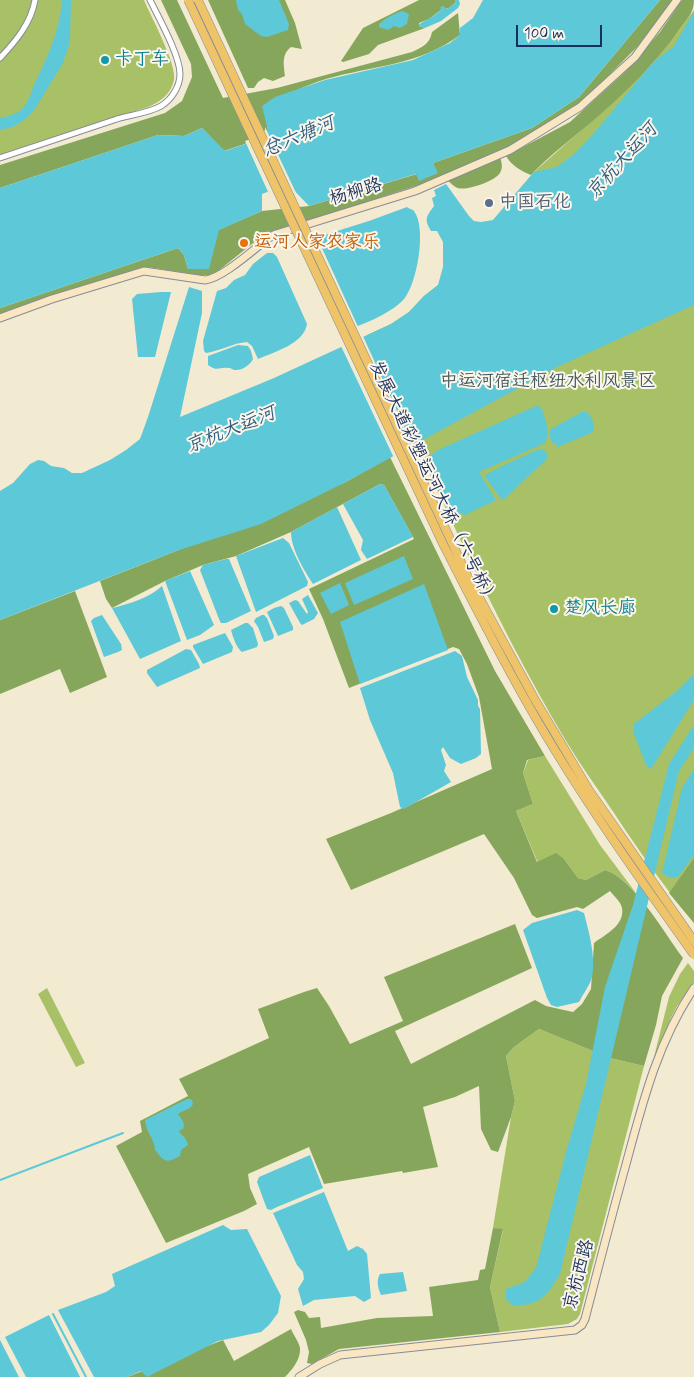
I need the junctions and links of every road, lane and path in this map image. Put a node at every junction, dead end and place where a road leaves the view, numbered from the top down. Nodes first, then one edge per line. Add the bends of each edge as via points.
1 (35, 0) edge
2 (150, 0) edge
3 (188, 0) edge
4 (198, 0) edge
5 (677, 0) edge
6 (0, 58) edge
7 (0, 158) edge
8 (0, 318) edge
9 (694, 941) edge
10 (694, 956) edge
11 (694, 988) edge
12 (312, 1374) edge
13 (299, 1377) edge

1 - 6 street via 23,31
2 - 7 street via 179,66 177,87 167,102
3 - 10 main road, 发展大道彩塑运河大桥（六号桥）, bridge via 442,544 481,620 571,776
4 - 9 main road, 发展大道彩塑运河大桥（六号桥）, bridge via 468,577 584,782
5 - 8 street, 杨柳路 via 635,57 580,107 510,150 414,191 276,234 210,280 144,270
11 - 12 street, 京杭西路 via 669,1030 645,1092 582,1325 576,1330 340,1355 325,1361
12 - 13 street, 京杭西路

